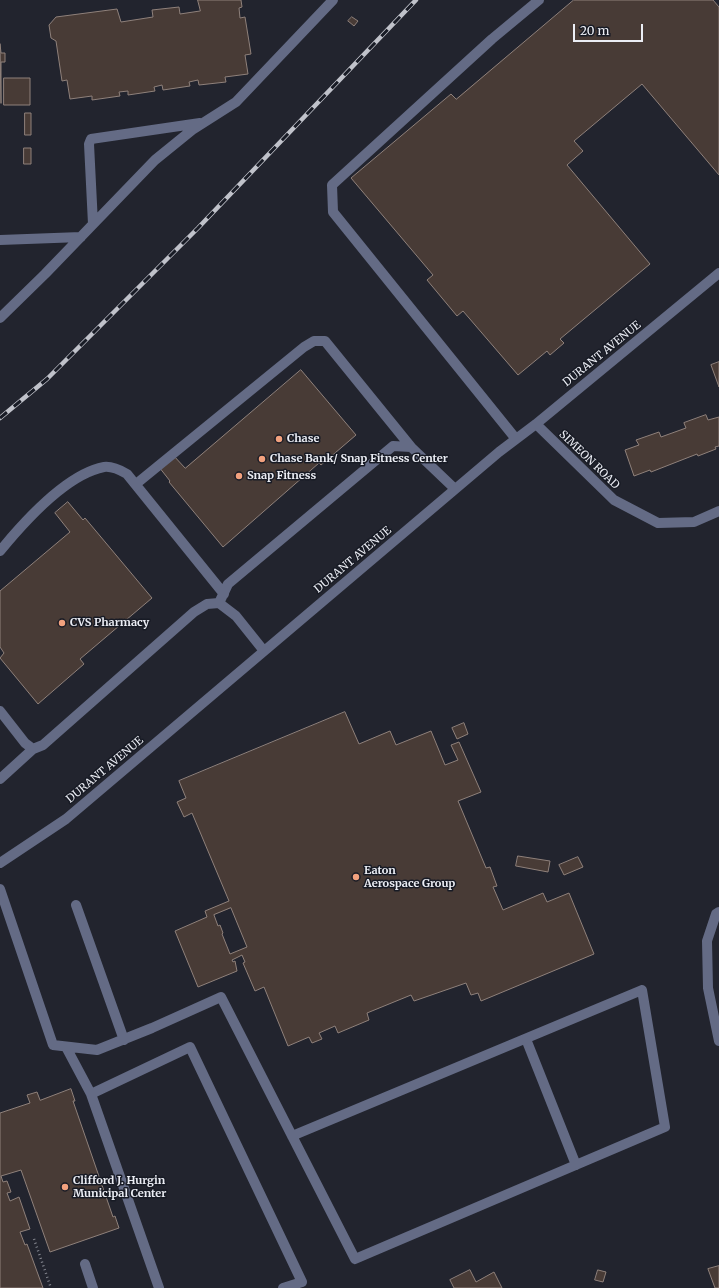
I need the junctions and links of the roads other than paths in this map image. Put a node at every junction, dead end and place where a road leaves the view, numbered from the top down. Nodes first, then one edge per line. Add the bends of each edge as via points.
1 (333, 0) edge
2 (539, 0) edge
3 (203, 123) junction
4 (93, 224) junction
5 (81, 237) junction
6 (0, 240) edge
7 (719, 273) edge
8 (0, 318) edge
9 (536, 424) junction
10 (516, 439) junction
11 (411, 446) junction
12 (136, 484) junction
13 (455, 489) junction
14 (719, 511) edge
15 (0, 551) edge
16 (221, 599) junction
17 (264, 651) junction
18 (0, 711) edge
19 (33, 749) junction
20 (0, 779) edge
21 (0, 863) edge
22 (0, 889) edge
23 (76, 905) dead end
24 (719, 912) edge
25 (526, 1039) junction
26 (124, 1040) junction
27 (719, 1041) edge
28 (66, 1047) junction
29 (91, 1094) junction
30 (292, 1136) junction
31 (576, 1164) junction
32 (85, 1264) dead end
33 (93, 1288) edge
34 (159, 1288) edge
35 (283, 1288) edge

1 - 3 street via 236,102
2 - 10 street via 492,38 332,185 333,212
3 - 4 street via 155,160
3 - 4 street via 91,139 89,144
4 - 5 street
5 - 6 street
5 - 8 street
7 - 9 street, DURANT AVENUE
9 - 10 street, DURANT AVENUE
9 - 14 street, SIMEON ROAD via 614,500 658,523 694,522
10 - 13 street, DURANT AVENUE
11 - 12 street via 325,341 314,341
11 - 13 street
11 - 16 street via 393,446 369,464 228,584
12 - 15 street via 119,469 105,467 85,474 61,490 17,531
12 - 16 street
13 - 17 street, DURANT AVENUE
16 - 17 street
16 - 19 street via 194,612 44,745
17 - 21 street, DURANT AVENUE via 66,819
18 - 19 street via 25,743
19 - 20 street
22 - 28 street via 53,1045
23 - 26 street
24 - 27 street via 716,914 707,941 708,988
25 - 30 street
25 - 31 street
25 - 31 street via 642,990 665,1127
26 - 28 street via 97,1050
26 - 30 street via 221,997
28 - 29 street
29 - 34 street
29 - 35 street via 190,1047 302,1282
30 - 31 street via 355,1259
32 - 33 street

